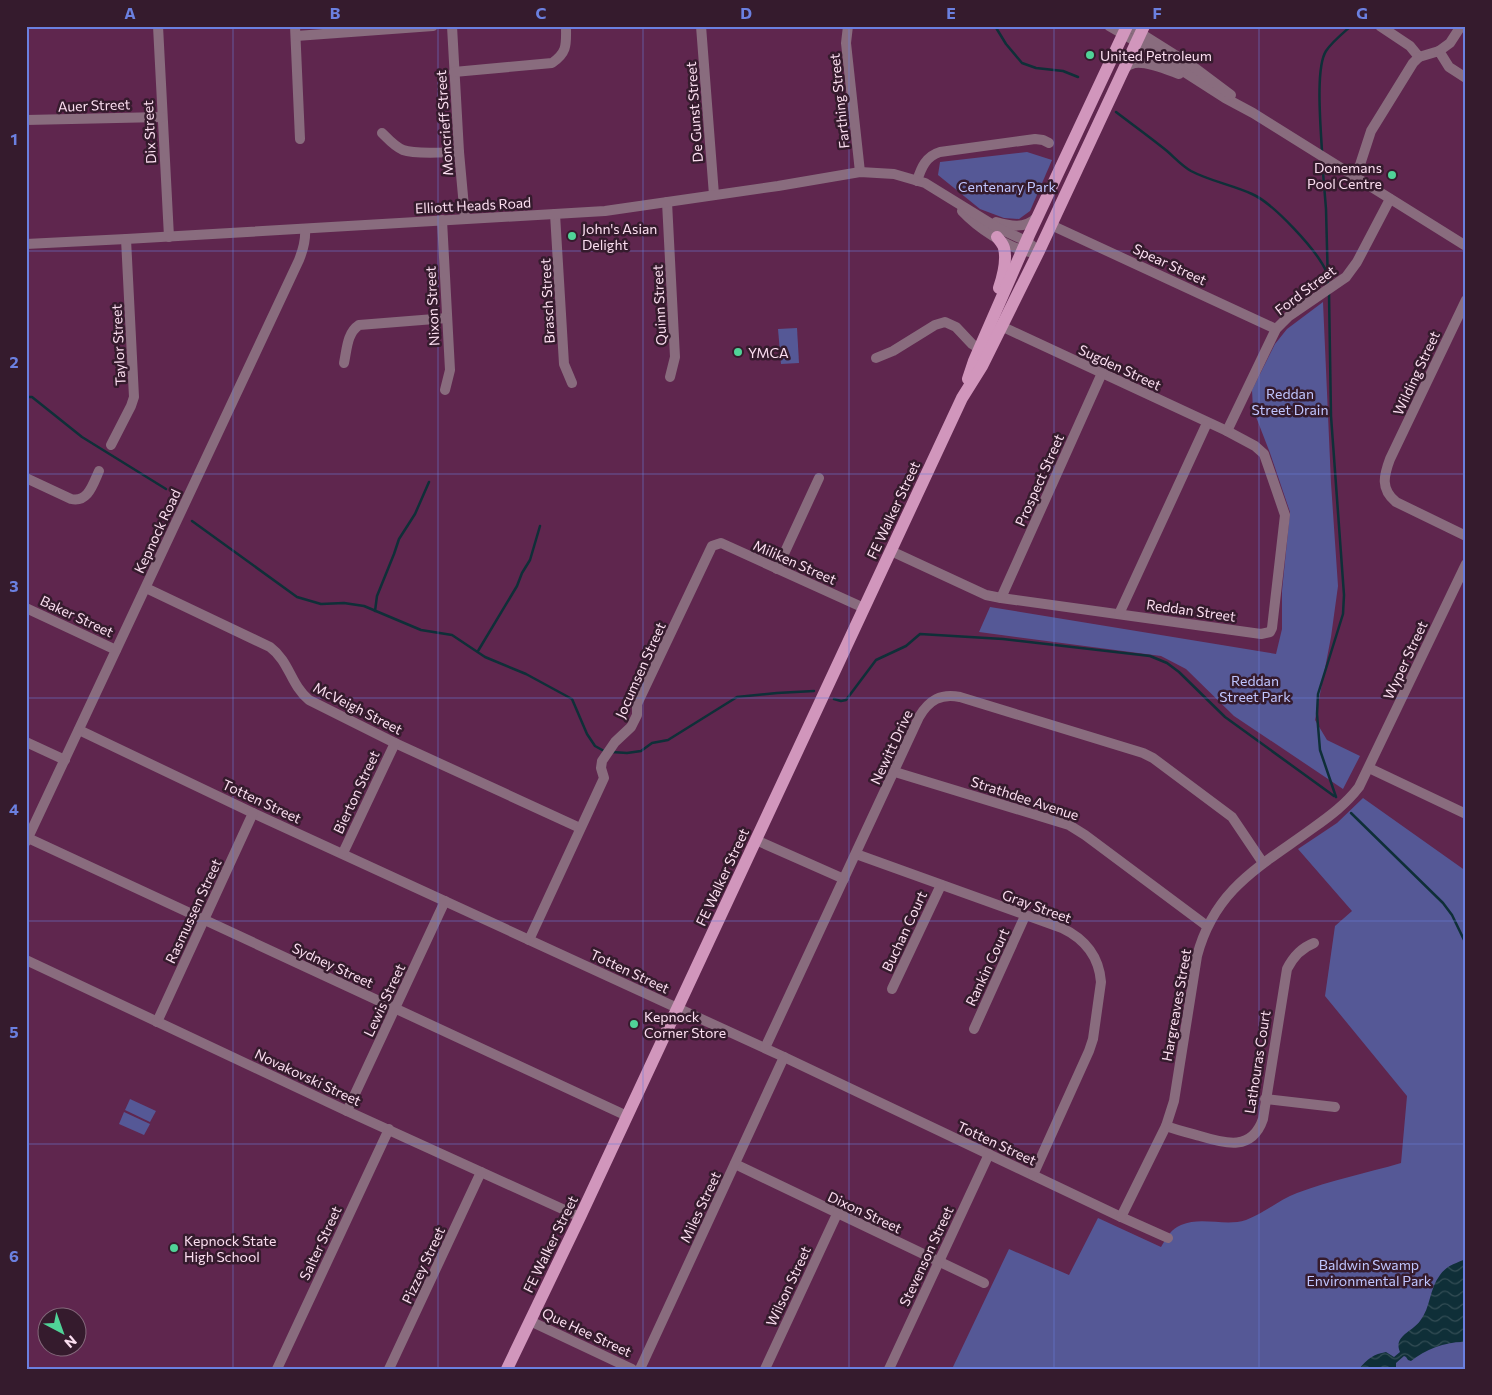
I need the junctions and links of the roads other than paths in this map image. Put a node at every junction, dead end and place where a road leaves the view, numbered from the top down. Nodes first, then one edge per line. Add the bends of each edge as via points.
1 (158, 26) edge
2 (433, 26) edge
3 (452, 26) edge
4 (566, 26) edge
5 (701, 26) edge
6 (848, 26) edge
7 (1108, 26) edge
8 (1380, 26) edge
9 (1461, 26) edge
10 (1126, 29) edge
11 (295, 31) edge
12 (1140, 34) edge
13 (1439, 51) junction
14 (1419, 57) junction
15 (1124, 69) junction
16 (454, 72) junction
17 (1466, 78) edge
18 (1203, 84) junction
19 (1253, 113) junction
20 (162, 116) junction
21 (26, 120) edge
22 (382, 132) dead end
23 (300, 139) dead end
24 (1049, 143) dead end
25 (459, 152) junction
26 (860, 172) junction
27 (1356, 177) junction
28 (918, 181) junction
29 (714, 195) junction
30 (949, 198) junction
31 (1390, 199) junction
32 (667, 202) junction
33 (556, 214) junction
34 (1037, 217) junction
35 (464, 218) junction
36 (980, 218) junction
37 (442, 220) junction
38 (1051, 225) junction
39 (305, 229) junction
40 (170, 237) junction
41 (997, 238) junction
42 (126, 239) junction
43 (26, 244) edge
44 (1024, 246) junction
45 (1466, 246) edge
46 (1038, 252) junction
47 (1466, 300) edge
48 (446, 318) junction
49 (1001, 326) junction
50 (1276, 329) junction
51 (987, 331) junction
52 (983, 352) junction
53 (876, 358) dead end
54 (344, 363) dead end
55 (1102, 373) junction
56 (670, 377) dead end
57 (572, 383) dead end
58 (445, 390) dead end
59 (1207, 423) junction
60 (1227, 431) junction
61 (111, 445) dead end
62 (99, 471) dead end
63 (26, 478) edge
64 (819, 478) dead end
65 (1466, 536) edge
66 (715, 544) joint
67 (891, 551) junction
68 (1466, 564) edge
69 (777, 569) junction
70 (146, 588) junction
71 (1001, 598) junction
72 (26, 608) edge
73 (864, 608) junction
74 (1119, 614) junction
75 (116, 650) junction
76 (79, 730) junction
77 (26, 742) edge
78 (395, 743) junction
79 (65, 760) junction
80 (1369, 768) junction
81 (895, 772) junction
82 (253, 813) junction
83 (1466, 814) edge
84 (580, 828) junction
85 (27, 840) edge
86 (756, 840) junction
87 (343, 853) junction
88 (856, 854) junction
89 (1263, 863) junction
90 (844, 879) junction
91 (941, 885) junction
92 (446, 902) junction
93 (1025, 916) junction
94 (204, 919) junction
95 (1208, 926) junction
96 (529, 940) junction
97 (1314, 943) dead end
98 (26, 960) edge
99 (892, 989) dead end
100 (677, 1008) junction
101 (395, 1009) junction
102 (157, 1022) junction
103 (974, 1029) dead end
104 (765, 1048) junction
105 (784, 1057) junction
106 (1266, 1099) junction
107 (1335, 1107) dead end
108 (348, 1111) junction
109 (627, 1116) junction
110 (1166, 1126) junction
111 (389, 1129) junction
112 (989, 1154) junction
113 (734, 1164) junction
114 (481, 1172) junction
115 (1033, 1175) junction
116 (837, 1214) junction
117 (1121, 1217) junction
118 (580, 1218) junction
119 (1168, 1238) dead end
120 (939, 1261) junction
121 (984, 1283) dead end
122 (530, 1321) junction
123 (277, 1369) edge
124 (389, 1369) edge
125 (507, 1369) edge
126 (632, 1369) edge
127 (640, 1369) edge
128 (765, 1369) edge
129 (889, 1369) edge

1 - 20 street, Dix Street
2 - 11 street
3 - 16 street, Moncrieff Street
4 - 16 street via 562,57 552,63
5 - 29 street, De Gunst Street
6 - 26 street, Farthing Street via 846,44
7 - 10 street
8 - 14 street via 1410,46
9 - 13 street via 1450,43
10 - 12 street
10 - 34 main road, FE Walker Street
11 - 23 street
12 - 15 main road, FE Walker Street
12 - 18 street
12 - 19 street via 1192,65
13 - 14 street
13 - 17 street via 1448,67
14 - 27 street via 1371,131
15 - 18 street via 1134,63 1146,64
15 - 38 main road, FE Walker Street
16 - 25 street, Moncrieff Street
18 - 19 street
19 - 27 street
20 - 21 street, Auer Street
20 - 40 street, Dix Street
22 - 25 street via 404,150
24 - 28 street via 1035,139 935,153 927,160
25 - 35 street, Moncrieff Street
26 - 28 street, Elliott Heads Road via 894,174
26 - 29 street, Elliott Heads Road
27 - 31 street
28 - 30 street, Elliott Heads Road
29 - 32 street, Elliott Heads Road
30 - 36 street, Elliott Heads Road
30 - 41 street, Elliott Heads Road via 974,223
31 - 45 street
31 - 50 street, Ford Street via 1352,271
32 - 33 street, Elliott Heads Road
32 - 56 street, Quinn Street via 675,357
33 - 35 street, Elliott Heads Road
33 - 57 street, Brasch Street via 564,364
34 - 36 street via 1020,226
34 - 44 main road, FE Walker Street
35 - 37 street, Elliott Heads Road
36 - 44 street, Elliott Heads Road
37 - 39 street, Elliott Heads Road
37 - 48 street, Nixon Street
38 - 46 main road, FE Walker Street
38 - 50 street, Spear Street
39 - 40 street, Elliott Heads Road
39 - 70 street, Kepnock Road via 299,260
40 - 42 street, Elliott Heads Road
41 - 44 street, Elliott Heads Road
41 - 51 main road via 1004,249 1003,269
42 - 43 street, Elliott Heads Road
42 - 61 street, Taylor Street via 134,388 131,406
44 - 46 street, Elliott Heads Road
44 - 51 main road, FE Walker Street
46 - 49 main road, FE Walker Street
47 - 65 street, Wilding Street via 1390,459 1385,482 1391,498
48 - 54 street via 359,325 350,335
48 - 58 street, Nixon Street via 450,370
49 - 52 main road, FE Walker Street
49 - 55 street, Sugden Street
50 - 60 street, Ford Street
51 - 52 main road, FE Walker Street
52 - 53 street via 956,327 945,322
52 - 67 main road, FE Walker Street
55 - 59 street, Sugden Street
55 - 71 street, Prospect Street
59 - 60 street, Sugden Street
59 - 74 street
60 - 74 street, Reddan Street via 1256,446 1264,454 1284,510 1274,624 1270,632 1261,634
62 - 63 street via 83,501 71,499
64 - 69 street
66 - 69 street, Miliken Street via 721,543
66 - 84 street, Jocumsen Street via 637,704 636,716 602,761 604,778
67 - 71 street, Reddan Street via 986,595
67 - 73 main road, FE Walker Street
68 - 80 street, Wyper Street
69 - 73 street, Miliken Street
70 - 75 street, Kepnock Road
70 - 78 street, McVeigh Street via 270,647 279,653 295,685 309,700
71 - 74 street, Reddan Street
72 - 75 street, Baker Street
73 - 86 main road, FE Walker Street
75 - 76 street, Kepnock Road
76 - 79 street, Kepnock Road
76 - 82 street, Totten Street
77 - 79 street
78 - 84 street, McVeigh Street
78 - 87 street, Bierton Street
79 - 85 street, Kepnock Road
80 - 83 street
80 - 89 street, Hargreaves Street via 1355,793 1342,807
81 - 88 street, Newitt Drive
81 - 89 street, Newitt Drive via 924,709 936,698 960,696 1144,752 1232,818
81 - 95 street, Strathdee Avenue via 1069,825
82 - 87 street, Totten Street
82 - 94 street, Rasmussen Street
84 - 96 street, Jocumsen Street
85 - 94 street, Sydney Street
86 - 90 street
86 - 100 main road, FE Walker Street
87 - 92 street, Totten Street
88 - 90 street, Newitt Drive
88 - 91 street, Gray Street
89 - 95 street, Hargreaves Street via 1231,890
90 - 104 street, Newitt Drive
91 - 93 street, Gray Street
91 - 99 street, Buchan Court
92 - 96 street, Totten Street
92 - 101 street, Lewis Street
93 - 103 street, Rankin Court
93 - 115 street, Gray Street via 1062,928 1084,942 1097,962 1101,982 1089,1051
94 - 101 street, Sydney Street
94 - 102 street, Rasmussen Street
95 - 110 street, Hargreaves Street via 1200,941 1174,1101
96 - 100 street, Totten Street
97 - 106 street, Lathouras Court via 1300,950 1286,969
98 - 102 street, Novakovski Street
100 - 104 street, Totten Street
100 - 109 main road, FE Walker Street
101 - 108 street, Lewis Street
101 - 109 street, Sydney Street
102 - 108 street, Novakovski Street
104 - 105 street, Totten Street
105 - 112 street, Totten Street
105 - 113 street, Miles Street
106 - 107 street
106 - 110 street, Lathouras Court via 1257,1130 1235,1144
108 - 111 street, Novakovski Street
109 - 118 main road, FE Walker Street
110 - 117 street, Hargreaves Street
111 - 114 street, Novakovski Street
111 - 123 street, Salter Street
112 - 115 street, Totten Street
112 - 120 street, Stevenson Street
113 - 116 street, Dixon Street
113 - 127 street, Miles Street
114 - 118 street, Novakovski Street
114 - 124 street, Pizzey Street
115 - 117 street, Totten Street
116 - 120 street, Dixon Street
116 - 128 street, Wilson Street
117 - 119 street, Totten Street
118 - 122 main road, FE Walker Street
120 - 121 street, Dixon Street
120 - 129 street, Stevenson Street
122 - 125 main road, FE Walker Street
122 - 126 street, Que Hee Street

